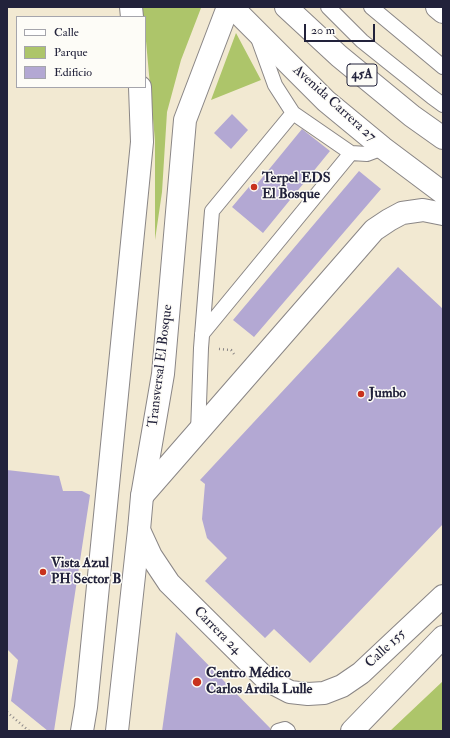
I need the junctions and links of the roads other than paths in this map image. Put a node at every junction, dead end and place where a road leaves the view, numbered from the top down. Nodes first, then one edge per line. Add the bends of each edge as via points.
1 (228, 7) edge
2 (232, 7) edge
3 (286, 7) edge
4 (328, 7) edge
5 (371, 7) edge
6 (437, 7) edge
7 (443, 12) edge
8 (255, 29) junction
9 (443, 67) edge
10 (140, 88) edge
11 (443, 105) edge
12 (293, 113) junction
13 (443, 138) edge
14 (383, 148) junction
15 (351, 153) junction
16 (443, 193) edge
17 (443, 214) edge
18 (202, 334) junction
19 (198, 432) junction
20 (142, 496) junction
21 (140, 530) junction
22 (443, 596) edge
23 (443, 637) edge
24 (324, 693) joint
25 (82, 731) edge
26 (117, 731) edge
27 (278, 731) edge
28 (288, 731) edge
29 (352, 731) edge

1 - 20 main road, Transversal El Bosque via 185,120 163,374
2 - 8 main road, Avenida Carrera 27
3 - 13 main road, 45A via 339,56
4 - 11 lane via 362,41
5 - 9 lane
6 - 7 main road
8 - 12 lane via 275,85
8 - 14 main road, Avenida Carrera 27 via 326,101
10 - 25 main road via 142,142
12 - 15 lane
12 - 18 lane via 212,211
14 - 15 lane via 367,154
14 - 16 main road, Avenida Carrera 27
15 - 18 lane
17 - 19 main road via 423,210 402,213 374,230
18 - 19 lane
19 - 20 main road
20 - 21 main road, Transversal El Bosque
21 - 24 main road, Carrera 24 via 151,556 169,583 267,680 290,692
21 - 26 main road, Transversal El Bosque
22 - 24 main road, Calle 155 via 360,673 342,686
23 - 29 main road
27 - 28 lane

